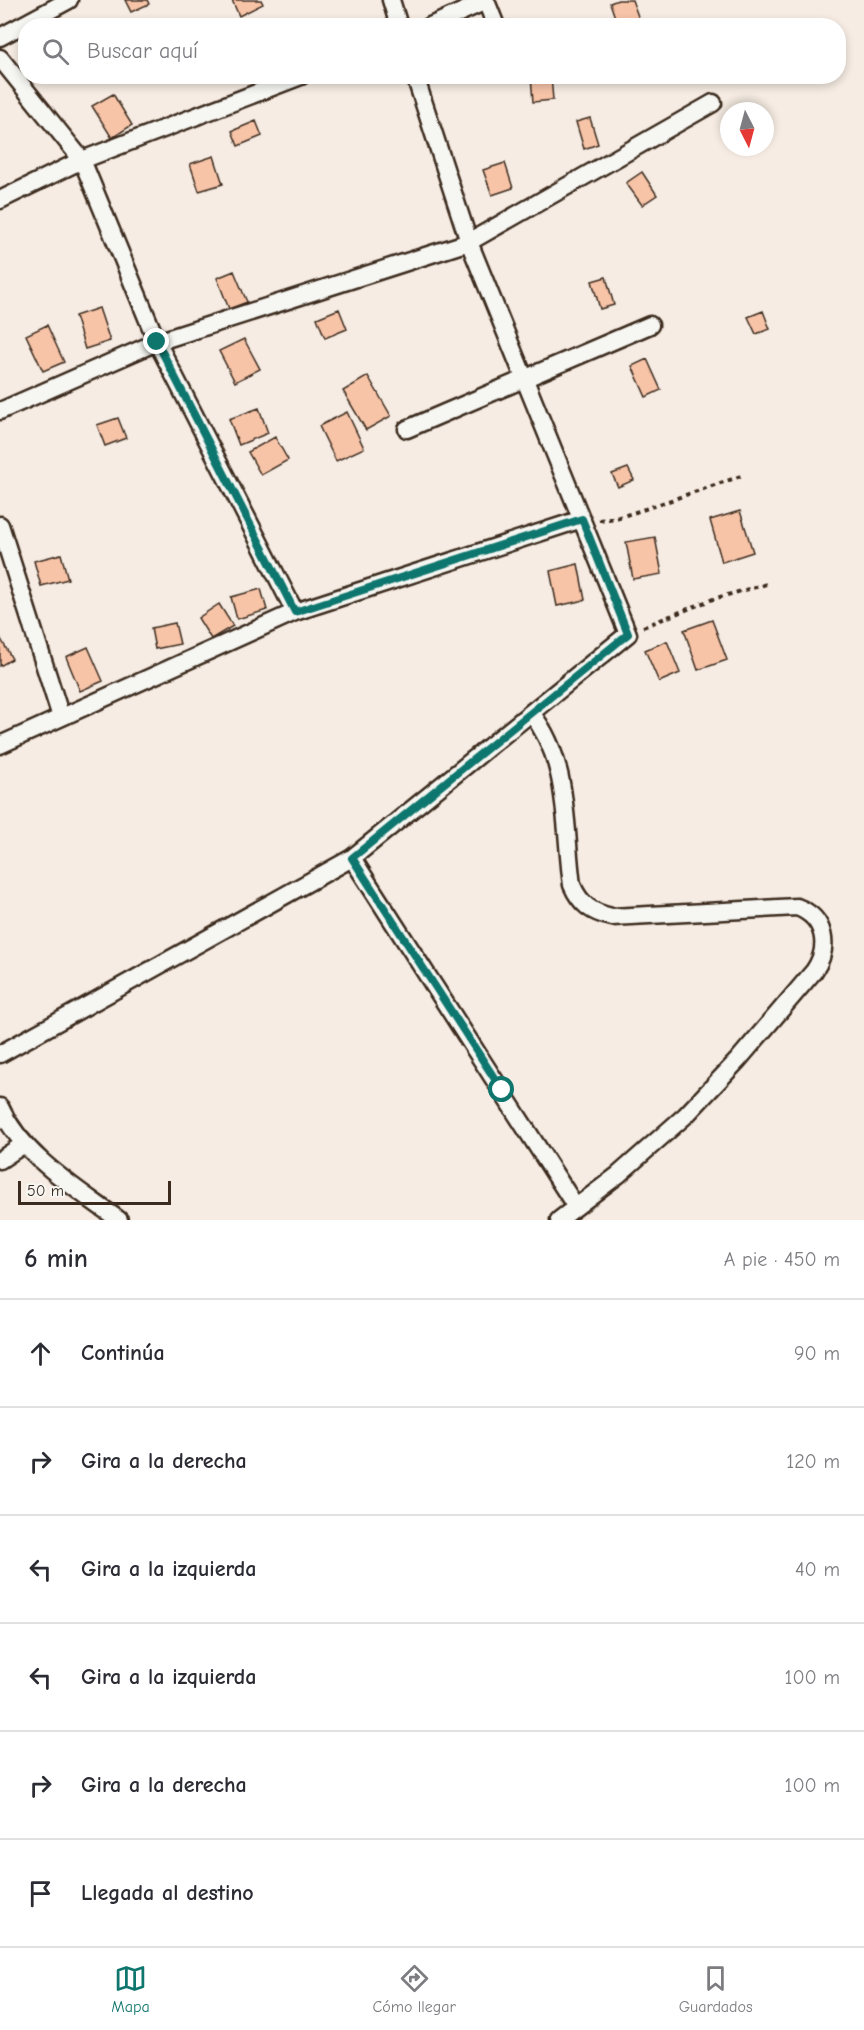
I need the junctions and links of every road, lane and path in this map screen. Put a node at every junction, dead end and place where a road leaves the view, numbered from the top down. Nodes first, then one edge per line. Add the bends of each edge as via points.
1 (69, 0) edge
2 (391, 0) edge
3 (35, 18) edge
4 (397, 18) edge
5 (448, 18) edge
6 (493, 18) edge
7 (18, 27) edge
8 (0, 37) edge
9 (0, 58) edge
10 (18, 80) edge
11 (21, 84) edge
12 (280, 84) edge
13 (418, 84) edge
14 (712, 103) dead end
15 (82, 160) junction
16 (0, 200) edge
17 (469, 242) junction
18 (650, 325) dead end
19 (157, 342) junction
20 (525, 379) junction
21 (0, 411) edge
22 (407, 429) dead end
23 (741, 476) dead end
24 (582, 519) junction
25 (0, 525) edge
26 (770, 583) dead end
27 (295, 612) junction
28 (628, 634) junction
29 (531, 713) junction
30 (62, 717) junction
31 (0, 745) edge
32 (352, 858) junction
33 (0, 1054) edge
34 (0, 1107) edge
35 (24, 1144) junction
36 (0, 1160) edge
37 (576, 1207) junction
38 (118, 1220) edge
39 (559, 1220) edge

1 - 3 street
2 - 4 street
5 - 6 street via 486,1
7 - 8 street
9 - 10 street
11 - 15 street
12 - 15 street
13 - 17 street
14 - 17 street
15 - 16 street
15 - 19 street
17 - 19 street
17 - 20 street
18 - 20 street
19 - 21 street
19 - 27 street
20 - 22 street
20 - 24 street
23 - 24 path via 616,518
24 - 27 street
24 - 28 street
25 - 30 street
26 - 28 path via 698,604
27 - 30 street
28 - 29 street
29 - 32 street
29 - 37 street via 548,736 557,764 565,804 572,885 591,910 612,917 789,906 811,914 824,936 819,963 738,1060 658,1141
30 - 31 street
32 - 33 street
32 - 37 street
34 - 35 street
35 - 36 street
35 - 38 street
37 - 39 street

